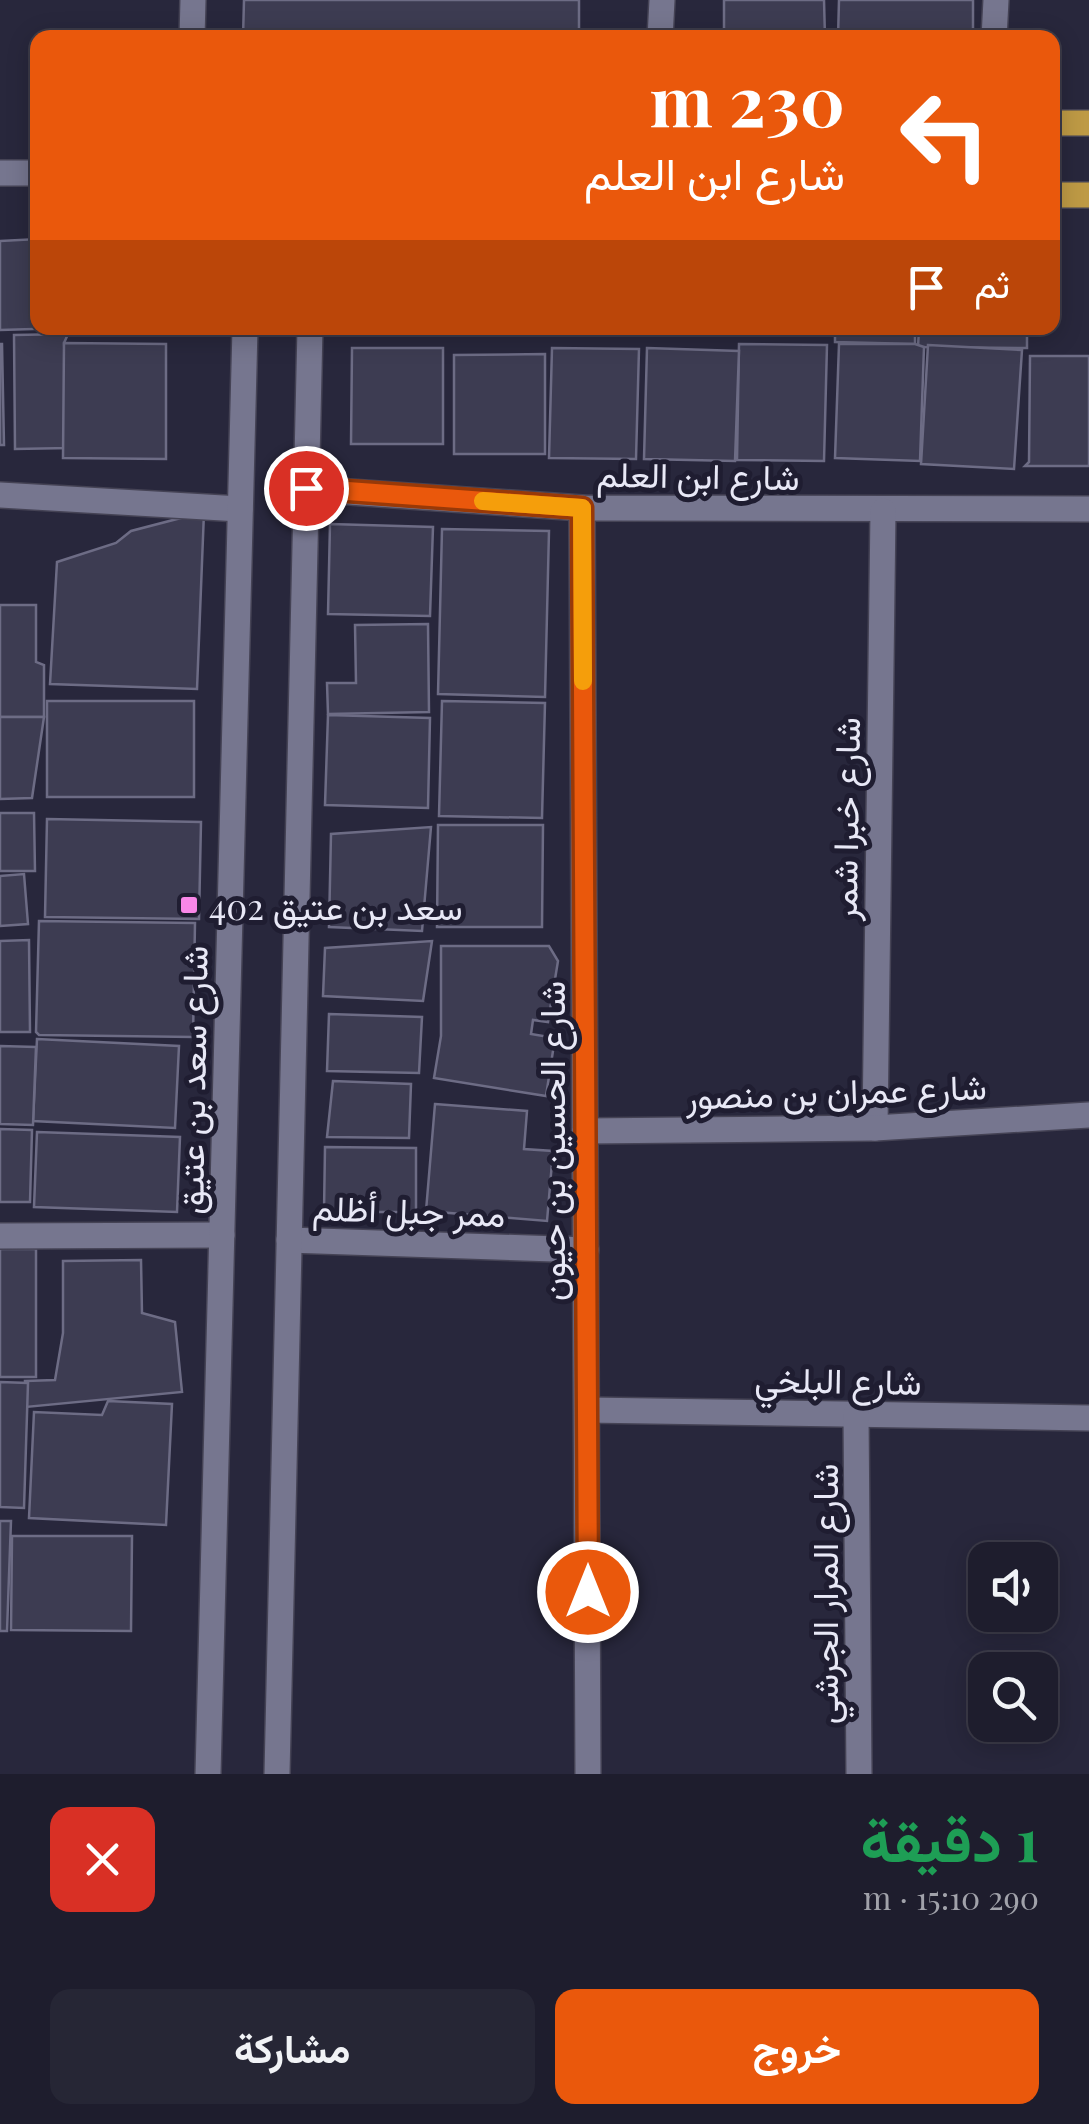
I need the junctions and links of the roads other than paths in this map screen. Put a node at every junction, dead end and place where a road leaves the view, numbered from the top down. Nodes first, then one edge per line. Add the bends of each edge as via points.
1 (192, 0) edge
2 (662, 0) edge
3 (996, 0) edge
4 (192, 30) edge
5 (660, 30) edge
6 (994, 30) edge
7 (1060, 123) edge
8 (1089, 123) edge
9 (0, 172) edge
10 (30, 173) edge
11 (1060, 194) edge
12 (1089, 195) edge
13 (245, 335) edge
14 (310, 335) edge
15 (306, 488) junction
16 (0, 495) edge
17 (582, 508) junction
18 (240, 509) junction
19 (1089, 509) edge
20 (883, 510) junction
21 (1089, 1115) edge
22 (876, 1128) junction
23 (585, 1130) junction
24 (222, 1234) junction
25 (0, 1236) edge
26 (290, 1240) junction
27 (586, 1250) junction
28 (586, 1410) junction
29 (856, 1414) junction
30 (1089, 1418) edge
31 (208, 1774) edge
32 (277, 1774) edge
33 (588, 1774) edge
34 (859, 1774) edge

1 - 4 street
2 - 5 street
3 - 6 street
7 - 8 main road
9 - 10 street
11 - 12 main road
13 - 18 street, شارع سعد بن عتيق
14 - 15 street
15 - 17 street, شارع ابن العلم
15 - 26 street
16 - 18 street
17 - 20 street, شارع ابن العلم
17 - 23 street, شارع الحسين بن حيون
18 - 24 street, شارع سعد بن عتيق
19 - 20 street, شارع ابن العلم
20 - 22 street, شارع خبرا شمر
21 - 22 street, شارع عمران بن منصور
22 - 23 street, شارع عمران بن منصور
23 - 27 street, شارع الحسين بن حيون
24 - 25 street
24 - 31 street, شارع سعد بن عتيق
26 - 27 street, ممر جبل أظلم
26 - 32 street
27 - 28 street, شارع الحسين بن حيون
28 - 29 street, شارع البلخي
28 - 33 street, شارع الحسين بن حيون
29 - 30 street, شارع البلخي
29 - 34 street, شارع المرار الجرشي

